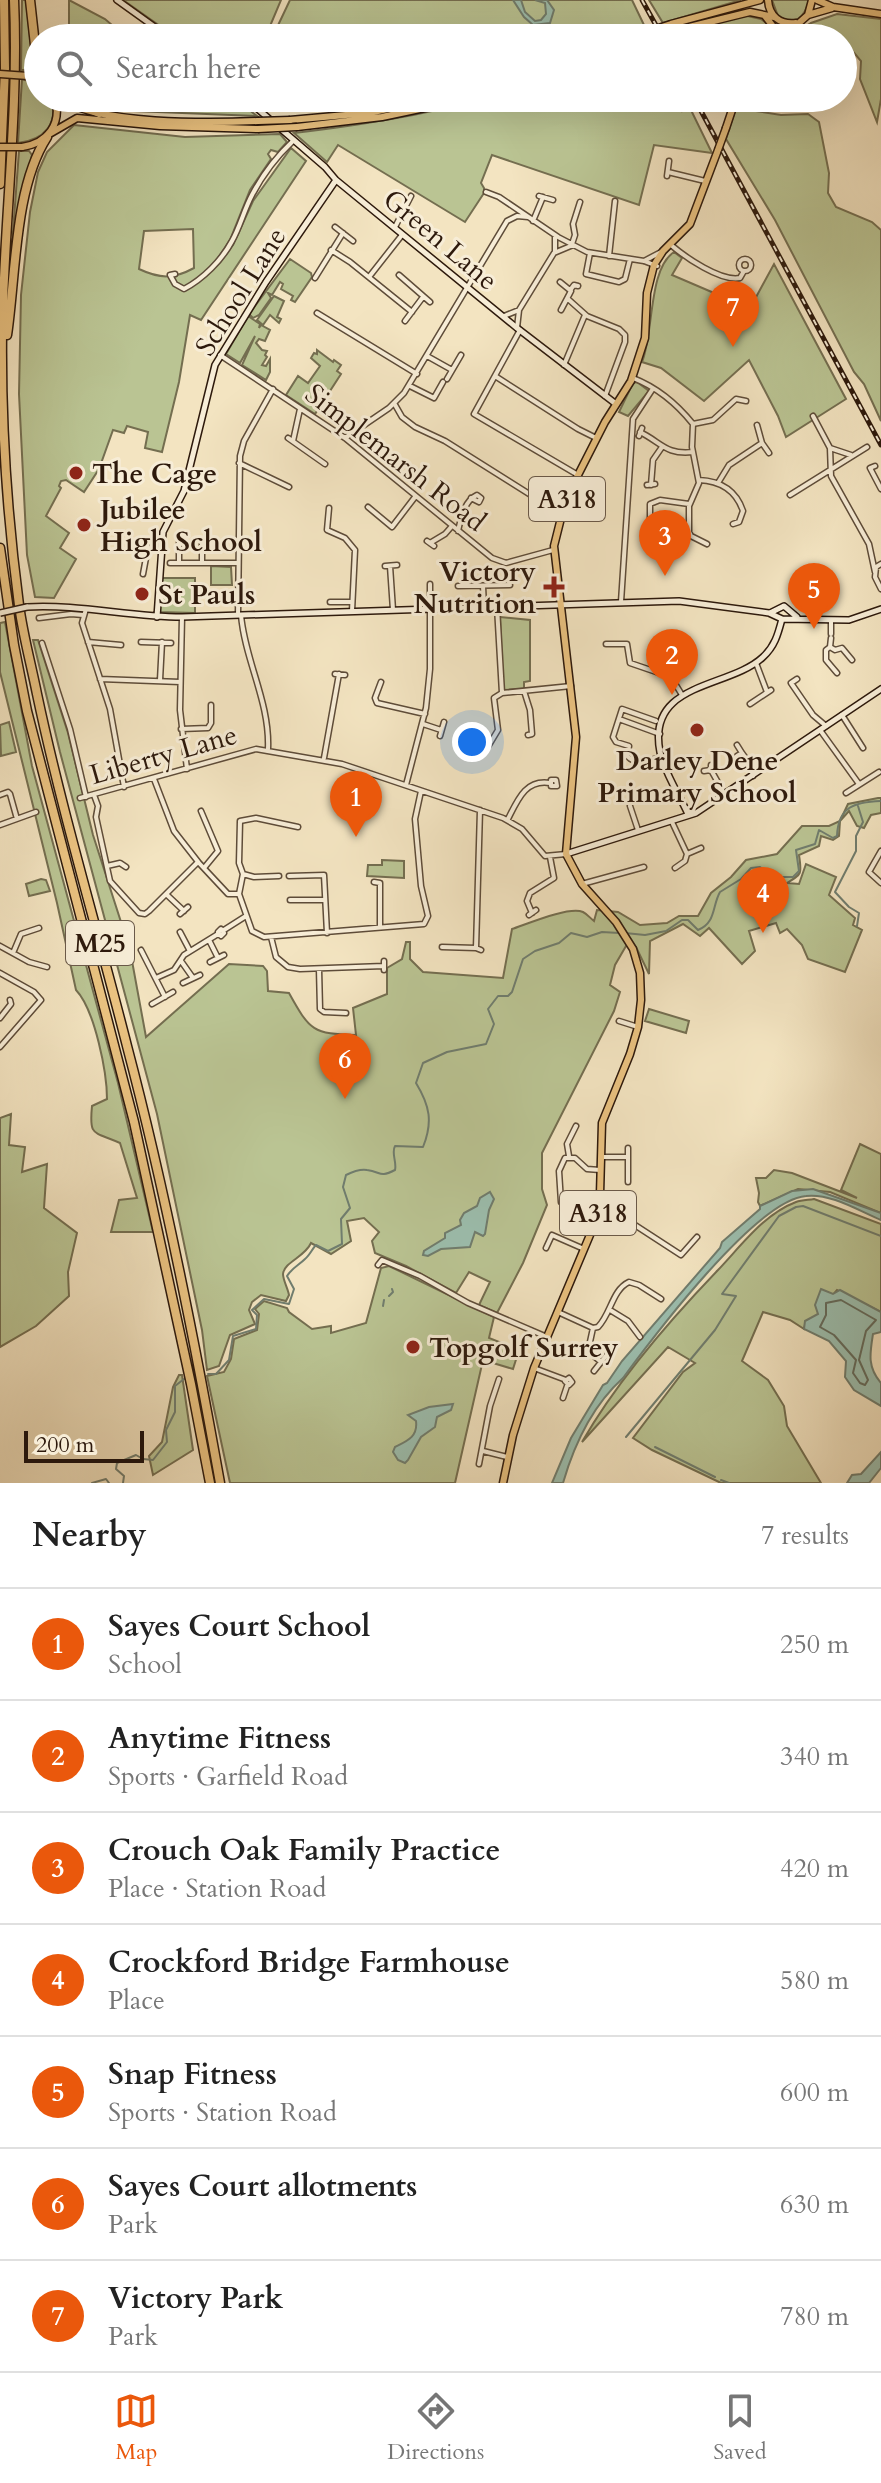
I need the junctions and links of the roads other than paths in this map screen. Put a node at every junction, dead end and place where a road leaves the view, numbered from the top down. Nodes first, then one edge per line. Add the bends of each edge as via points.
1 (4, 0) edge
2 (14, 0) edge
3 (30, 0) edge
4 (117, 0) edge
5 (750, 0) edge
6 (760, 0) edge
7 (768, 0) edge
8 (815, 0) edge
9 (734, 7) junction
10 (833, 7) junction
11 (760, 13) junction
12 (881, 14) edge
13 (808, 15) junction
14 (775, 18) junction
15 (799, 22) joint
16 (32, 24) edge
17 (150, 24) edge
18 (684, 24) edge
19 (691, 24) edge
20 (771, 24) edge
21 (775, 24) edge
22 (0, 74) edge
23 (24, 76) edge
24 (58, 112) edge
25 (95, 112) edge
26 (261, 112) edge
27 (373, 112) edge
28 (406, 112) edge
29 (731, 112) edge
30 (99, 113) joint
31 (258, 125) junction
32 (49, 135) junction
33 (293, 140) junction
34 (0, 147) edge
35 (669, 161) dead end
36 (336, 180) junction
37 (707, 182) junction
38 (0, 184) edge
39 (486, 192) dead end
40 (411, 196) dead end
41 (553, 200) dead end
42 (615, 201) dead end
43 (581, 205) dead end
44 (514, 207) junction
45 (512, 217) junction
46 (528, 217) junction
47 (533, 221) junction
48 (335, 227) dead end
49 (395, 227) junction
50 (343, 233) junction
51 (403, 234) junction
52 (555, 235) junction
53 (353, 241) dead end
54 (573, 245) junction
55 (671, 245) junction
56 (331, 250) junction
57 (663, 251) junction
58 (555, 252) junction
59 (590, 253) junction
60 (609, 256) junction
61 (630, 259) junction
62 (644, 261) junction
63 (656, 266) junction
64 (744, 271) dead end
65 (175, 274) dead end
66 (399, 275) dead end
67 (369, 277) junction
68 (315, 278) dead end
69 (560, 282) dead end
70 (578, 286) dead end
71 (467, 287) junction
72 (571, 289) junction
73 (423, 297) junction
74 (568, 299) junction
75 (430, 302) dead end
76 (519, 310) junction
77 (561, 310) dead end
78 (412, 312) junction
79 (317, 313) dead end
80 (585, 314) junction
81 (504, 316) junction
82 (405, 321) dead end
83 (519, 329) junction
84 (220, 355) junction
85 (461, 355) dead end
86 (2, 356) junction
87 (427, 356) junction
88 (564, 365) junction
89 (452, 370) junction
90 (417, 374) junction
91 (495, 376) junction
92 (632, 378) junction
93 (409, 385) junction
94 (273, 389) junction
95 (652, 390) junction
96 (605, 396) junction
97 (742, 398) dead end
98 (394, 403) junction
99 (616, 404) junction
100 (301, 408) junction
101 (813, 416) dead end
102 (693, 424) junction
103 (757, 425) dead end
104 (640, 432) dead end
105 (345, 438) junction
106 (596, 438) junction
107 (762, 443) junction
108 (662, 447) junction
109 (867, 447) dead end
110 (830, 448) junction
111 (693, 452) junction
112 (769, 453) dead end
113 (853, 455) junction
114 (239, 463) junction
115 (325, 464) dead end
116 (875, 466) dead end
117 (830, 472) junction
118 (578, 475) junction
119 (699, 480) junction
120 (718, 483) junction
121 (651, 484) dead end
122 (289, 486) dead end
123 (881, 489) edge
124 (790, 495) dead end
125 (415, 497) junction
126 (471, 498) dead end
127 (689, 504) junction
128 (368, 507) dead end
129 (329, 508) dead end
130 (561, 514) junction
131 (733, 524) dead end
132 (452, 526) junction
133 (458, 531) junction
134 (650, 537) dead end
135 (202, 541) dead end
136 (179, 543) dead end
137 (430, 544) dead end
138 (707, 544) dead end
139 (148, 547) dead end
140 (0, 548) edge
141 (553, 550) junction
142 (147, 553) junction
143 (161, 554) junction
144 (873, 555) junction
145 (170, 563) dead end
146 (179, 563) junction
147 (202, 563) junction
148 (238, 563) junction
149 (881, 563) edge
150 (397, 565) dead end
151 (875, 572) junction
152 (143, 574) dead end
153 (430, 584) dead end
154 (510, 585) dead end
155 (458, 586) dead end
156 (483, 586) junction
157 (881, 589) edge
158 (330, 602) dead end
159 (352, 602) junction
160 (621, 602) junction
161 (560, 605) junction
162 (484, 607) junction
163 (497, 607) junction
164 (429, 609) junction
165 (881, 609) edge
166 (393, 610) junction
167 (352, 611) junction
168 (84, 612) junction
169 (0, 613) edge
170 (239, 615) junction
171 (782, 615) junction
172 (157, 617) junction
173 (182, 617) junction
174 (39, 618) dead end
175 (831, 620) junction
176 (88, 642) junction
177 (141, 642) dead end
178 (162, 642) junction
179 (42, 643) dead end
180 (171, 643) dead end
181 (606, 644) dead end
182 (121, 645) dead end
183 (830, 647) junction
184 (852, 660) dead end
185 (756, 663) junction
186 (837, 673) dead end
187 (340, 674) dead end
188 (100, 679) junction
189 (797, 679) dead end
190 (160, 680) junction
191 (371, 681) dead end
192 (180, 682) junction
193 (571, 686) junction
194 (881, 689) edge
195 (524, 691) junction
196 (502, 693) junction
197 (682, 695) junction
198 (750, 704) dead end
199 (211, 705) dead end
200 (425, 714) junction
201 (842, 715) junction
202 (619, 719) junction
203 (656, 721) dead end
204 (444, 722) dead end
205 (423, 724) junction
206 (823, 728) junction
207 (181, 729) junction
208 (660, 734) junction
209 (528, 735) dead end
210 (862, 744) dead end
211 (489, 745) dead end
212 (737, 745) dead end
213 (268, 750) junction
214 (661, 757) junction
215 (324, 759) junction
216 (187, 769) junction
217 (704, 771) dead end
218 (879, 772) dead end
219 (753, 776) junction
220 (154, 779) junction
221 (550, 783) dead end
222 (859, 784) junction
223 (406, 785) junction
224 (124, 787) junction
225 (421, 791) junction
226 (846, 793) dead end
227 (0, 795) edge
228 (94, 795) junction
229 (725, 795) junction
230 (630, 809) dead end
231 (480, 810) junction
232 (201, 811) dead end
233 (36, 812) dead end
234 (688, 814) junction
235 (17, 819) junction
236 (508, 820) junction
237 (672, 822) junction
238 (0, 825) edge
239 (298, 827) dead end
240 (639, 832) junction
241 (701, 848) dead end
242 (881, 851) edge
243 (566, 854) junction
244 (687, 854) junction
245 (550, 857) junction
246 (198, 862) junction
247 (107, 866) junction
248 (126, 867) dead end
249 (644, 867) dead end
250 (675, 868) dead end
251 (204, 869) junction
252 (869, 872) junction
253 (243, 874) junction
254 (862, 874) dead end
255 (279, 876) dead end
256 (289, 876) dead end
257 (374, 882) dead end
258 (881, 883) edge
259 (582, 884) junction
260 (166, 894) junction
261 (239, 894) junction
262 (290, 900) dead end
263 (325, 900) junction
264 (184, 911) dead end
265 (532, 913) dead end
266 (246, 916) junction
267 (380, 927) junction
268 (39, 928) dead end
269 (180, 932) dead end
270 (327, 933) junction
271 (271, 937) junction
272 (209, 940) junction
273 (0, 946) edge
274 (442, 947) dead end
275 (190, 951) junction
276 (13, 953) junction
277 (44, 956) dead end
278 (181, 961) junction
279 (137, 962) dead end
280 (210, 962) dead end
281 (384, 966) dead end
282 (319, 969) junction
283 (0, 973) edge
284 (200, 975) dead end
285 (156, 978) junction
286 (193, 978) junction
287 (183, 983) dead end
288 (173, 992) dead end
289 (165, 997) junction
290 (10, 1000) dead end
291 (152, 1004) dead end
292 (346, 1013) dead end
293 (0, 1018) edge
294 (619, 1021) dead end
295 (638, 1027) junction
296 (0, 1047) edge
297 (576, 1126) dead end
298 (628, 1148) dead end
299 (569, 1156) junction
300 (601, 1157) junction
301 (628, 1157) junction
302 (601, 1170) junction
303 (628, 1182) dead end
304 (568, 1190) dead end
305 (561, 1191) junction
306 (561, 1202) dead end
307 (597, 1216) junction
308 (697, 1237) dead end
309 (546, 1248) dead end
310 (584, 1249) junction
311 (378, 1265) dead end
312 (661, 1299) dead end
313 (610, 1310) junction
314 (558, 1312) junction
315 (593, 1328) junction
316 (547, 1337) junction
317 (640, 1337) dead end
318 (613, 1347) dead end
319 (601, 1362) junction
320 (534, 1368) junction
321 (594, 1371) dead end
322 (497, 1382) dead end
323 (563, 1398) dead end
324 (483, 1451) junction
325 (507, 1457) junction
326 (479, 1464) dead end
327 (210, 1483) edge
328 (220, 1483) edge
329 (503, 1483) edge

1 - 38 highway
2 - 86 highway, M25
3 - 16 highway
4 - 17 street
5 - 9 main road
6 - 9 main road
7 - 14 main road
8 - 10 main road
8 - 13 main road
9 - 18 main road
10 - 12 main road
10 - 13 main road
11 - 14 main road
11 - 19 main road
11 - 20 main road
13 - 15 main road
14 - 15 main road
14 - 21 main road
22 - 23 main road, bridge
24 - 32 main road
25 - 30 main road
26 - 33 street, Green Lane
27 - 31 main road, bridge
28 - 31 main road, bridge via 297,127
29 - 37 main road, A318, bridge
30 - 31 main road
31 - 32 main road via 160,126 83,118 70,120
32 - 34 main road, bridge via 32,146
32 - 86 highway, M25 via 32,164
33 - 36 street, Green Lane
33 - 65 street via 268,168 232,243 209,270 184,289 172,280 170,275
35 - 37 street via 667,174
36 - 49 street, Green Lane
36 - 84 street, School Lane
37 - 55 main road, A318 via 690,224
39 - 44 street
40 - 49 street
41 - 47 street via 541,196
42 - 60 street
43 - 54 street via 573,224
44 - 45 street
44 - 46 street
45 - 46 street
45 - 71 street
46 - 47 street
47 - 52 street
48 - 50 street
49 - 51 street, Green Lane
50 - 53 street
50 - 56 street
51 - 67 street
51 - 71 street, Green Lane
52 - 54 street
52 - 58 street
54 - 58 street
54 - 59 street
55 - 57 main road, A318
55 - 63 main road, A318
55 - 64 street via 688,260 732,279
56 - 67 street
56 - 68 street
57 - 62 street
57 - 63 main road, A318
58 - 76 street
59 - 60 street
59 - 61 street via 586,274 619,282 625,279
60 - 61 street
61 - 62 street
62 - 63 street
63 - 92 main road, A318 via 645,338
66 - 73 street
67 - 78 street
69 - 72 street
70 - 72 street
71 - 81 street, Green Lane
71 - 87 street
72 - 74 street
73 - 75 street
73 - 78 street
74 - 77 street
74 - 80 street
76 - 81 street
76 - 83 street
78 - 82 street
79 - 90 street
80 - 88 street
80 - 96 street via 619,329 625,338
81 - 83 street, Green Lane
83 - 88 street, Green Lane
83 - 91 street
84 - 94 street, Simplemarsh Road
84 - 143 street, School Lane via 184,491 163,532
85 - 89 street
86 - 328 highway, M25 via 2,440 20,611 55,774 144,1117
87 - 89 street
87 - 90 street
88 - 96 street, Green Lane
89 - 93 street via 432,400
90 - 93 street
91 - 106 street
91 - 118 street via 474,414
92 - 95 street
92 - 99 main road, A318
93 - 98 street
94 - 100 street, Simplemarsh Road
94 - 114 street via 244,441
95 - 102 street
95 - 160 street via 632,421
96 - 99 street, Green Lane
97 - 102 street via 709,422
98 - 105 street
98 - 130 street via 415,427
99 - 106 main road, A318
100 - 105 street, Simplemarsh Road
100 - 115 street via 290,440
101 - 110 street
102 - 111 street
103 - 107 street
104 - 108 street
105 - 125 street, Simplemarsh Road
106 - 118 main road, A318
107 - 112 street
107 - 120 street via 729,465
108 - 111 street via 674,453
108 - 121 street via 651,468
109 - 113 street
110 - 113 street
110 - 117 street
111 - 119 street
113 - 117 street
114 - 122 street
114 - 148 street
116 - 123 street via 870,468
117 - 124 street
117 - 144 street
118 - 130 main road, A318
119 - 120 street
119 - 127 street
120 - 131 street via 742,508 739,522
125 - 128 street via 392,527
125 - 132 street, Simplemarsh Road
126 - 133 street
127 - 134 street via 650,504
127 - 138 street via 689,532
129 - 159 street via 326,527 355,550
130 - 141 main road, A318
132 - 133 street, Simplemarsh Road
132 - 137 street
133 - 141 street, Simplemarsh Road via 502,563
135 - 147 street
136 - 146 street
139 - 142 street
140 - 327 highway, M25 via 27,711 119,1059
141 - 161 main road, A318
142 - 143 street
142 - 152 street
143 - 172 street, School Lane
144 - 149 street
144 - 151 street
145 - 146 street
146 - 147 street
147 - 148 street
148 - 170 street
149 - 151 street
150 - 166 street via 388,566
151 - 157 street
153 - 164 street
154 - 156 street
155 - 156 street
156 - 162 street
158 - 159 street
159 - 167 street
160 - 161 street
160 - 171 street via 689,601
161 - 163 street
161 - 193 main road, A318
162 - 163 street
162 - 164 street
163 - 196 street
164 - 166 street
164 - 200 street
165 - 175 street via 855,619
166 - 167 street
167 - 170 street
168 - 169 street, bridge via 27,607
168 - 172 street
168 - 174 street
168 - 176 street
170 - 173 street
170 - 213 street via 261,689
171 - 175 street
171 - 185 street via 774,644
172 - 173 street
173 - 192 street
175 - 183 street
176 - 182 street
176 - 188 street
177 - 178 street
178 - 180 street
178 - 190 street
179 - 228 street, Liberty Lane via 70,729 83,798
181 - 197 street via 627,644 630,663 669,677
183 - 184 street via 842,648
183 - 186 street via 824,655
185 - 197 street
185 - 198 street via 769,691
187 - 215 street
188 - 190 street
188 - 224 street
189 - 206 street via 791,683
190 - 192 street
191 - 200 street via 381,684 377,703
192 - 207 street
193 - 195 street
193 - 243 main road, A318 via 576,744
194 - 201 street
195 - 196 street
195 - 209 street via 530,710
196 - 211 street via 494,698 498,730
197 - 208 street via 670,706
199 - 207 street via 208,728
200 - 205 street
201 - 206 street
201 - 210 street
202 - 203 street via 622,709
202 - 208 street
202 - 214 street via 613,739 629,746 629,759
204 - 205 street via 440,733
205 - 223 street
206 - 219 street
206 - 222 street
207 - 216 street
208 - 214 street
212 - 219 street
213 - 215 street, Liberty Lane
213 - 216 street, Liberty Lane via 249,750
214 - 234 street
215 - 223 street, Liberty Lane
216 - 220 street, Liberty Lane
217 - 229 street via 711,768
218 - 222 street
219 - 229 street
220 - 224 street, Liberty Lane
220 - 246 street via 168,820
221 - 236 street via 530,785
222 - 226 street
223 - 225 street, Liberty Lane
224 - 228 street, Liberty Lane
225 - 231 street, Liberty Lane
225 - 267 street via 415,819 426,922
227 - 235 street via 10,794
228 - 247 street
229 - 234 street
230 - 240 street
231 - 236 street, Liberty Lane
231 - 274 street via 479,949
232 - 251 street via 218,851
233 - 235 street
234 - 237 street
235 - 238 street
236 - 245 street, Liberty Lane
237 - 240 street
237 - 244 street
239 - 253 street via 240,821
240 - 243 street
241 - 244 street
242 - 252 street
243 - 245 street
243 - 259 main road, A318
244 - 250 street
245 - 265 street via 554,878 530,893 527,904
246 - 251 street
246 - 260 street
247 - 248 street
247 - 260 street via 113,887 139,913 145,914
249 - 259 street
251 - 261 street via 228,894
252 - 254 street
252 - 258 street
253 - 255 street
253 - 261 street
256 - 263 street via 322,874
257 - 267 street via 380,883
259 - 295 main road, A318 via 635,953 640,973
260 - 264 street
261 - 266 street
262 - 263 street
263 - 270 street
266 - 271 street via 255,933
266 - 272 street
267 - 270 street
268 - 276 street via 21,934
269 - 275 street
270 - 271 street
271 - 282 street via 276,957 288,967
272 - 275 street
272 - 280 street via 221,956
273 - 276 street
275 - 278 street
276 - 277 street via 44,966
278 - 285 street
278 - 286 street
279 - 285 street via 143,952
281 - 282 street
282 - 292 street via 320,1009
283 - 296 street via 41,1000
284 - 286 street
285 - 289 street
286 - 287 street
288 - 289 street
289 - 291 street
290 - 293 street
294 - 295 street
295 - 300 main road, A318 via 602,1123
297 - 299 street via 567,1144
298 - 301 street
299 - 302 street via 587,1169
299 - 305 street via 560,1169
300 - 301 street
300 - 302 main road, A318
301 - 303 street
302 - 307 main road, A318
304 - 305 street
305 - 306 street
307 - 308 street via 621,1216 681,1255
307 - 310 main road, A318
309 - 310 street via 552,1235
310 - 314 main road, A318
311 - 316 street via 382,1260 397,1265
312 - 313 street via 656,1291 626,1284
313 - 315 street
313 - 317 street
314 - 315 street
314 - 316 main road, A318
315 - 319 street via 588,1351
316 - 320 main road, A318
318 - 319 street
319 - 321 street
320 - 323 street via 567,1382
320 - 325 main road, A318
322 - 324 street
324 - 325 street
324 - 326 street
325 - 329 main road, A318

